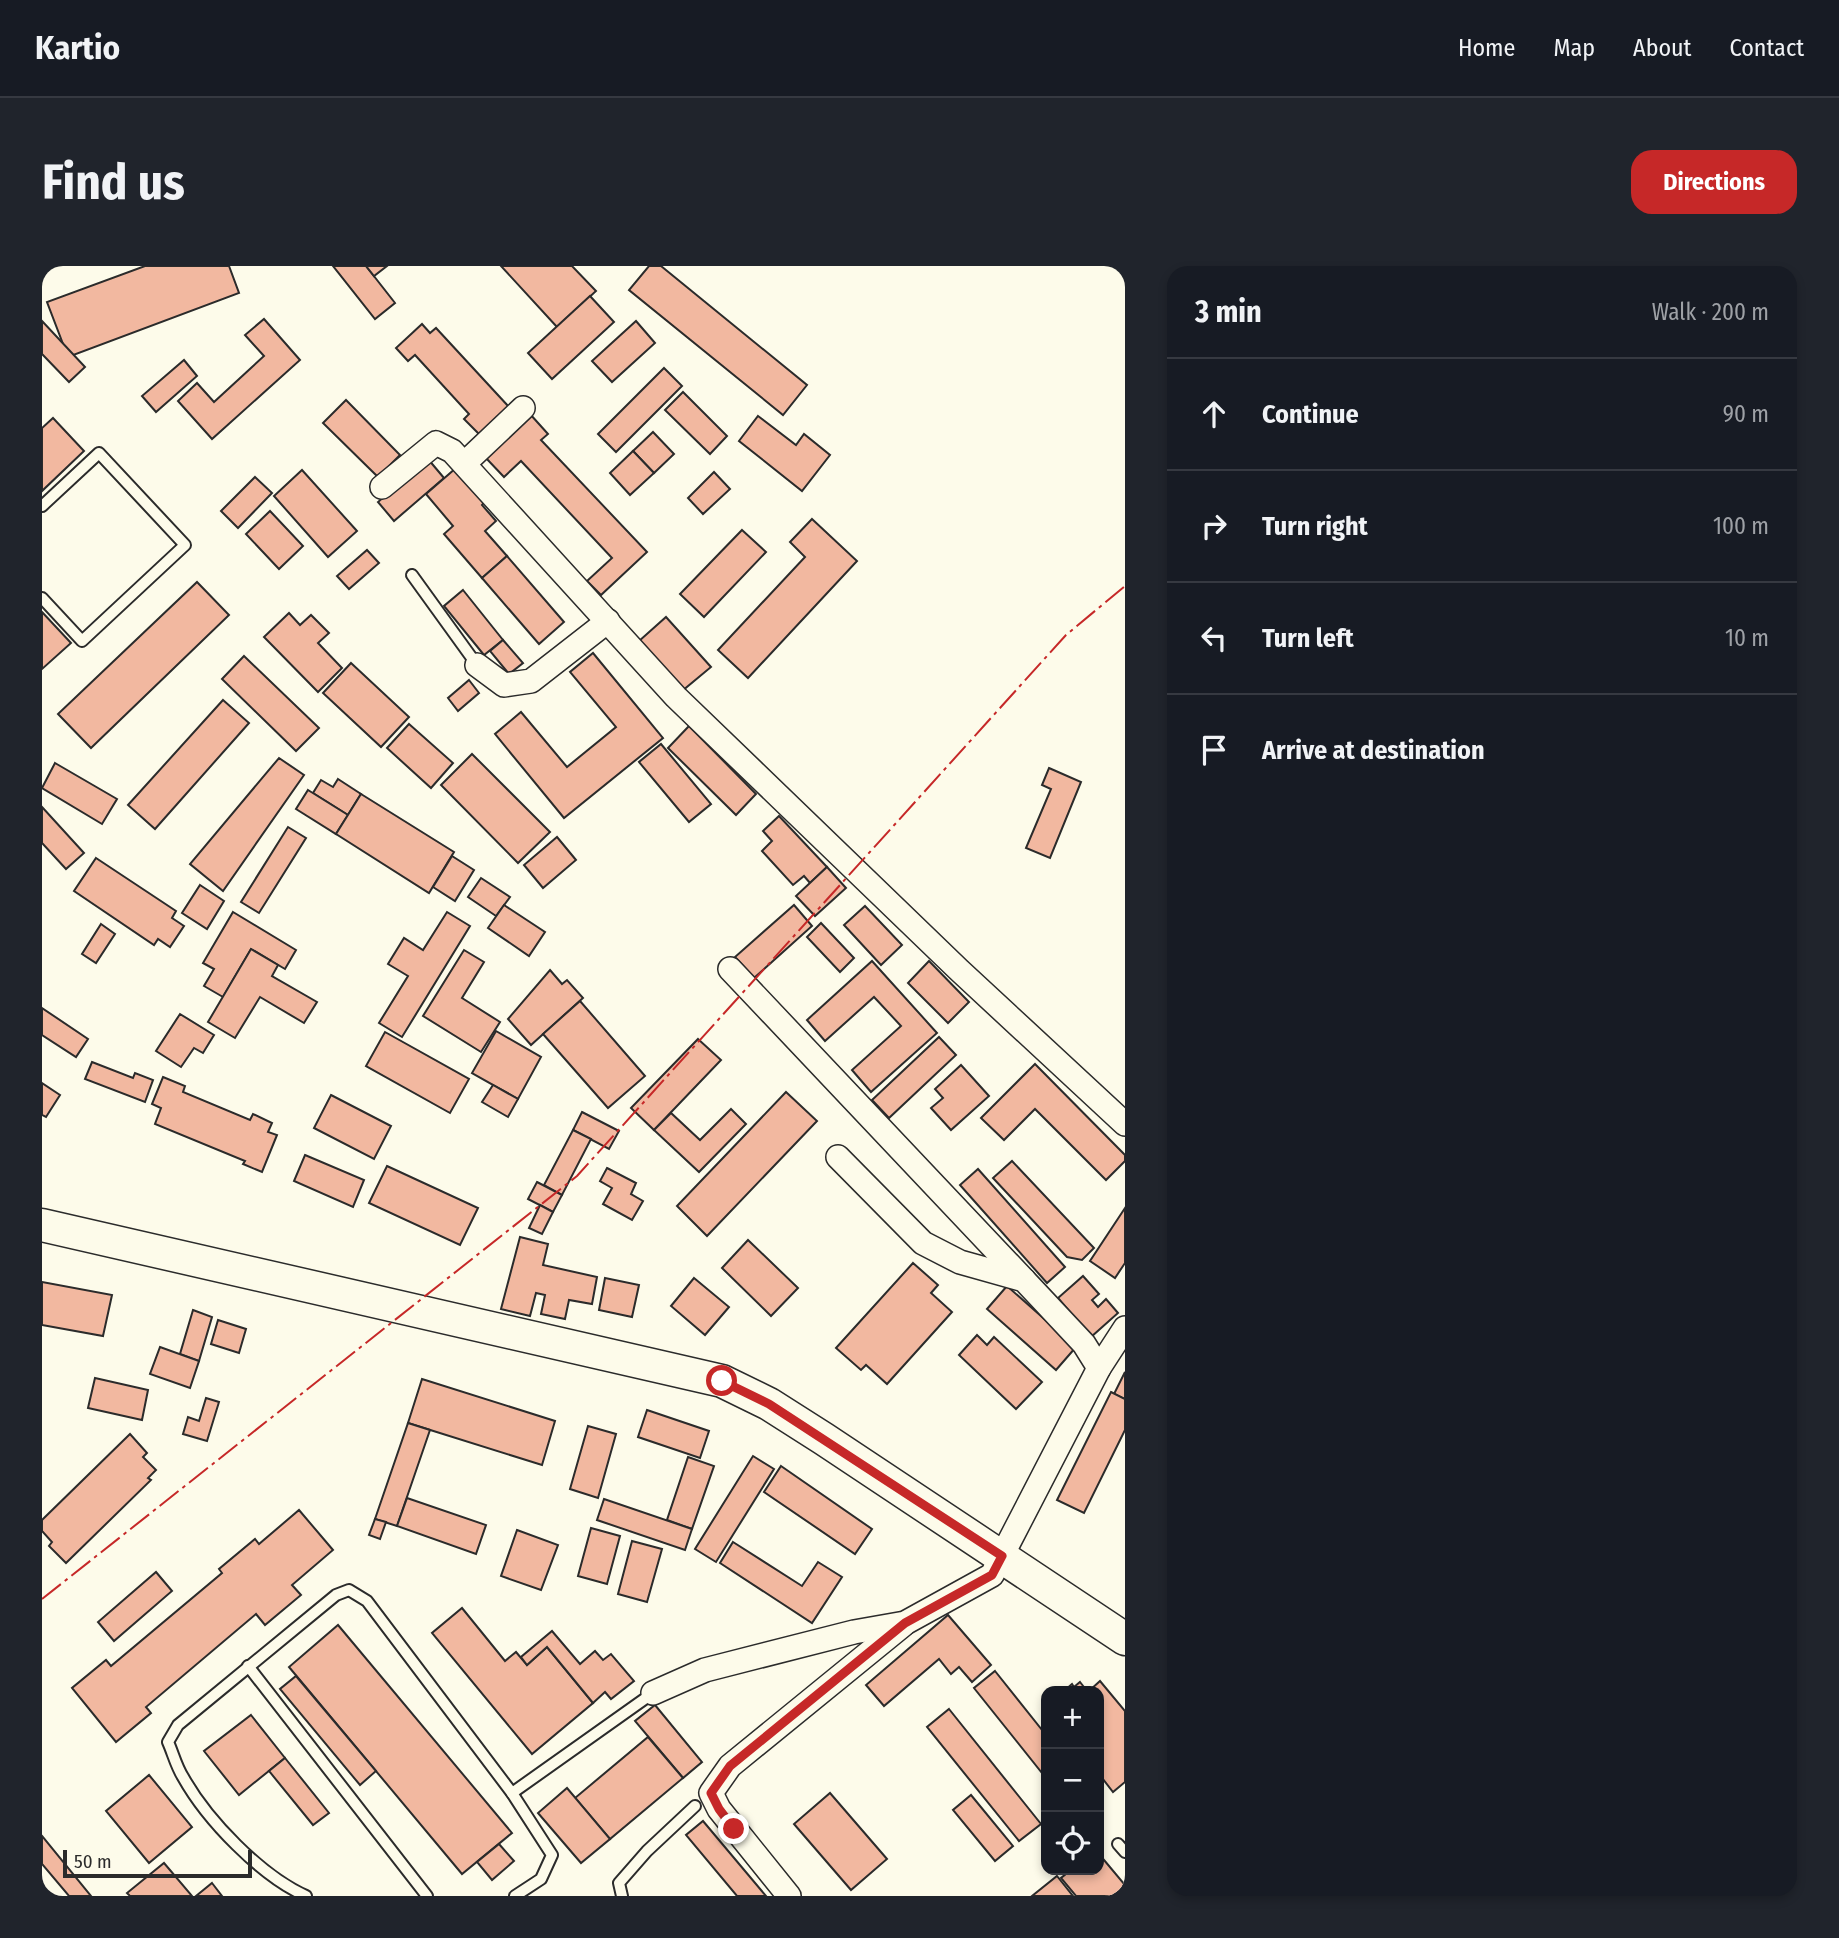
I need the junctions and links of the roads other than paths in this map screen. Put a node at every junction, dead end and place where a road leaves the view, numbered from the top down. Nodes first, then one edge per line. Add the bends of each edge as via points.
1 (523, 408) dead end
2 (464, 463) junction
3 (382, 487) dead end
4 (42, 506) edge
5 (412, 575) dead end
6 (42, 598) edge
7 (608, 621) junction
8 (477, 665) joint
9 (730, 969) dead end
10 (1125, 1124) edge
11 (838, 1157) dead end
12 (42, 1225) edge
13 (1024, 1280) junction
14 (1125, 1328) edge
15 (1099, 1368) junction
16 (1002, 1556) junction
17 (905, 1623) junction
18 (1125, 1639) edge
19 (248, 1666) junction
20 (653, 1693) joint
21 (512, 1793) junction
22 (703, 1799) junction
23 (306, 1896) edge
24 (427, 1896) edge
25 (515, 1896) edge
26 (622, 1896) edge
27 (789, 1896) edge

1 - 2 street
2 - 3 street via 436,443
2 - 7 street
4 - 6 lane via 99,453 185,545 82,641
5 - 8 lane
7 - 8 street via 531,681 504,685
7 - 10 street via 686,706
9 - 13 street
11 - 13 street via 923,1243 960,1262
12 - 16 main road via 722,1381 780,1411
13 - 15 street via 1084,1344
14 - 15 street
15 - 16 street
16 - 17 street via 992,1575
16 - 18 main road
17 - 20 street via 705,1670
17 - 22 street via 730,1766
19 - 21 lane via 336,1595 349,1590 366,1601
19 - 23 lane via 178,1726 168,1742 183,1777 220,1828 283,1886
19 - 24 lane
20 - 21 lane
21 - 25 lane via 552,1855 541,1878
22 - 26 lane via 619,1883
22 - 27 street via 719,1809

